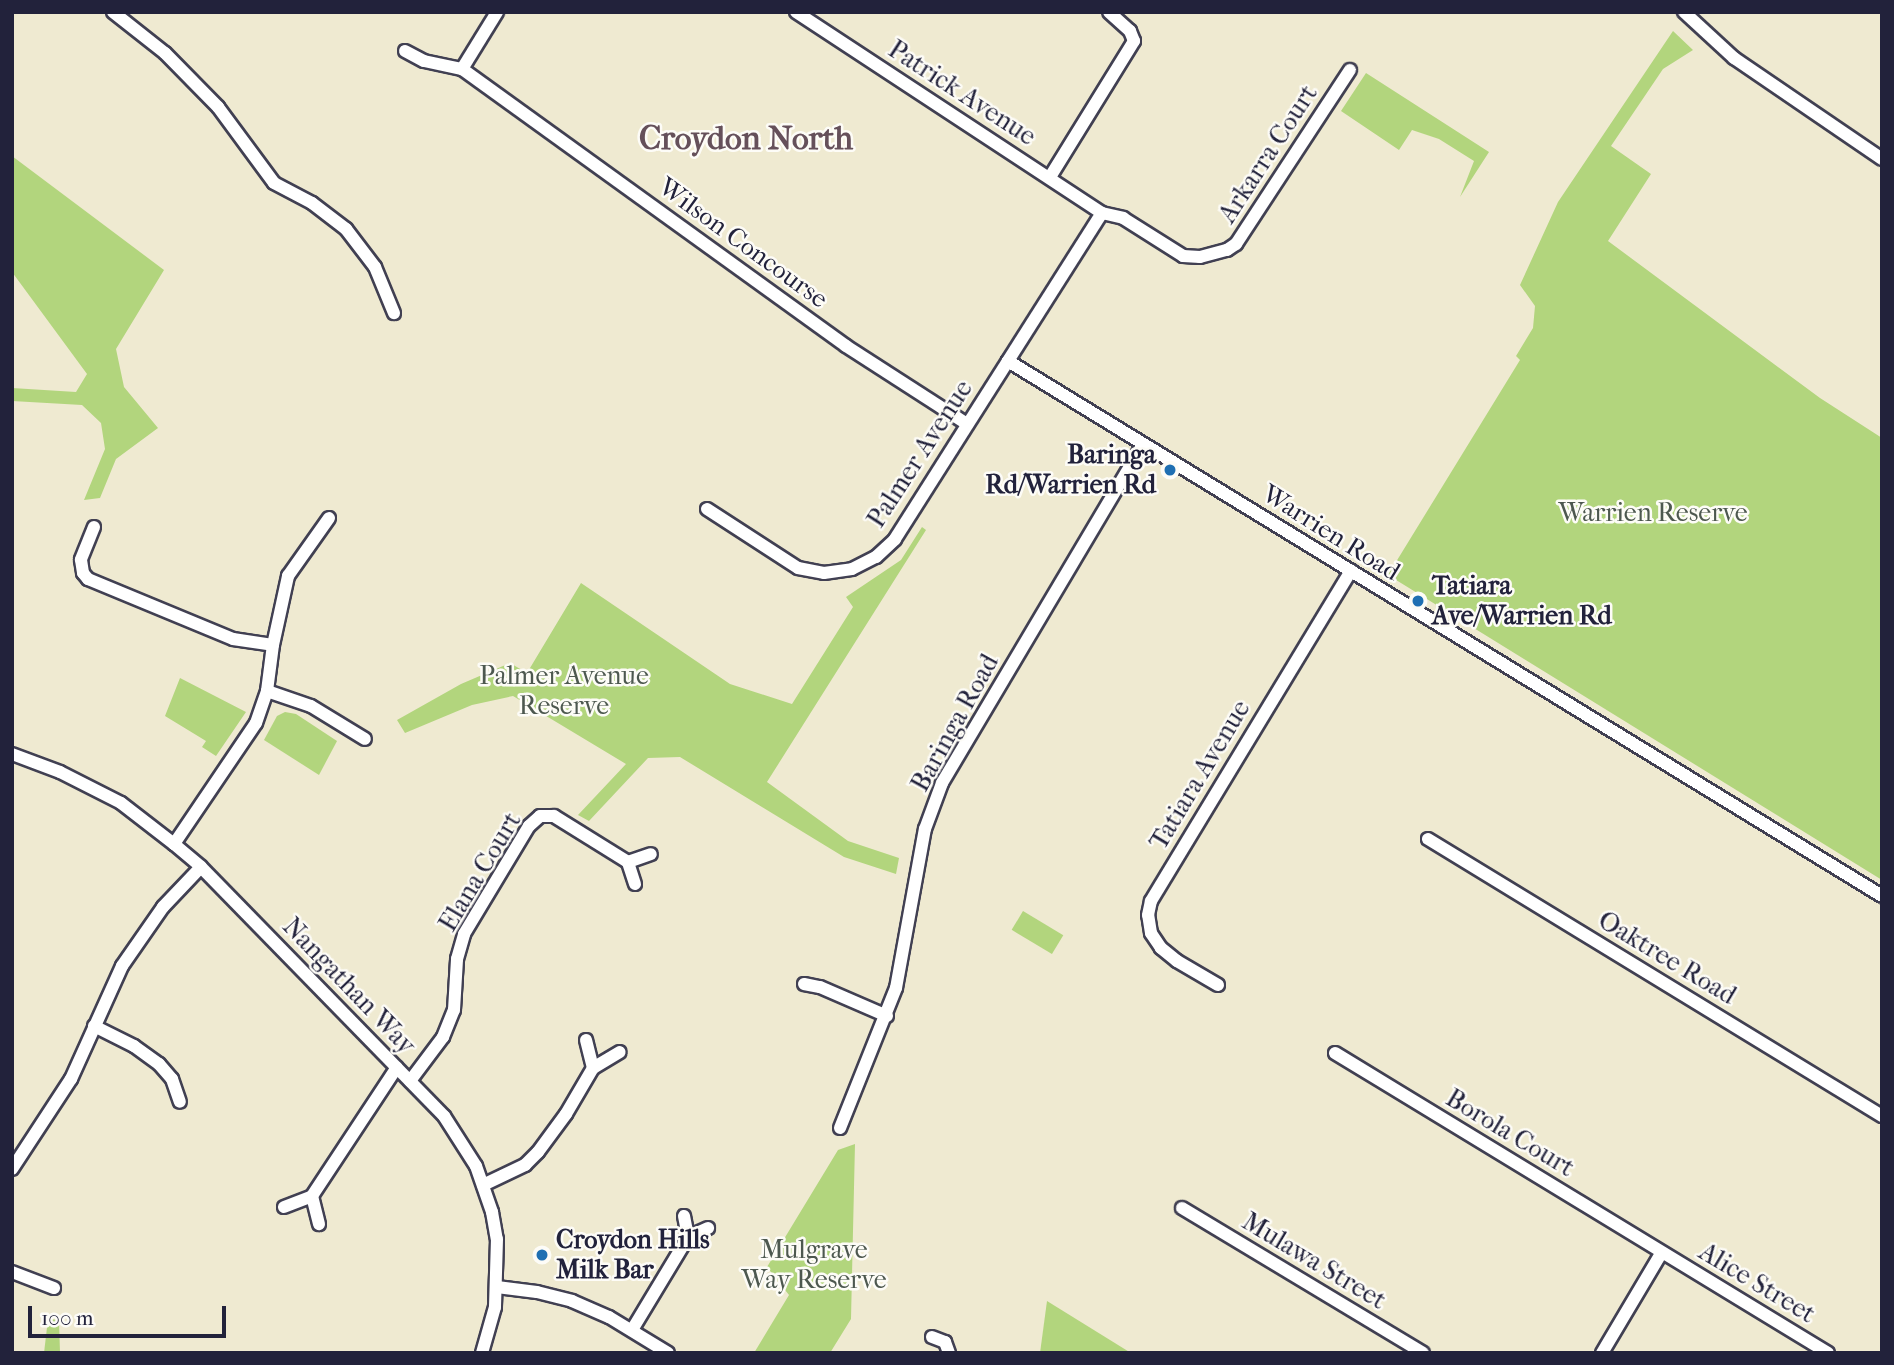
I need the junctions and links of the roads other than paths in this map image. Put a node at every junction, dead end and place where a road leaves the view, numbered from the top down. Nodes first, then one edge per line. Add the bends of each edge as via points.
1 (113, 12) edge
2 (497, 12) edge
3 (1109, 12) edge
4 (1684, 12) edge
5 (798, 13) edge
6 (405, 51) dead end
7 (461, 69) junction
8 (1350, 70) dead end
9 (1882, 159) edge
10 (1050, 177) junction
11 (1102, 213) junction
12 (394, 313) dead end
13 (1008, 361) junction
14 (967, 424) junction
15 (1143, 444) junction
16 (707, 509) dead end
17 (329, 518) dead end
18 (94, 527) dead end
19 (1351, 571) junction
20 (273, 646) junction
21 (267, 691) junction
22 (365, 739) dead end
23 (12, 754) edge
24 (1428, 839) dead end
25 (174, 844) junction
26 (651, 854) dead end
27 (628, 862) junction
28 (201, 867) junction
29 (635, 884) dead end
30 (1882, 896) edge
31 (804, 984) dead end
32 (1218, 985) dead end
33 (887, 1016) junction
34 (94, 1026) junction
35 (586, 1040) dead end
36 (620, 1052) dead end
37 (1335, 1053) dead end
38 (397, 1067) junction
39 (593, 1068) junction
40 (410, 1081) junction
41 (180, 1102) dead end
42 (1882, 1116) edge
43 (840, 1128) dead end
44 (12, 1169) edge
45 (483, 1185) junction
46 (312, 1196) junction
47 (284, 1207) dead end
48 (1182, 1208) dead end
49 (684, 1216) dead end
50 (319, 1224) dead end
51 (708, 1228) dead end
52 (688, 1237) junction
53 (1662, 1252) junction
54 (12, 1272) edge
55 (497, 1287) junction
56 (54, 1288) dead end
57 (632, 1331) junction
58 (932, 1337) dead end
59 (482, 1353) edge
60 (668, 1353) edge
61 (949, 1353) edge
62 (1423, 1353) edge
63 (1602, 1353) edge
64 (1828, 1353) edge

1 - 12 street via 165,53 218,107 274,183 312,203 346,229 375,267
2 - 7 street
3 - 10 street via 1134,41
4 - 9 street via 1734,58
5 - 10 street, Patrick Avenue
6 - 7 street, Wilson Concourse via 424,61
7 - 14 street, Wilson Concourse via 846,346
8 - 11 street, Arkarra Court via 1236,244 1227,250 1183,256 1123,218
10 - 11 street, Patrick Avenue
11 - 13 street, Palmer Avenue
13 - 14 street, Palmer Avenue
13 - 15 street, Warrien Road
14 - 16 street, Palmer Avenue via 895,539 876,557 852,569 824,573 798,568
15 - 19 street, Warrien Road
15 - 33 street, Baringa Road via 942,783 925,829 904,954
17 - 20 street via 288,576
18 - 20 street via 80,560 83,573 95,584 233,639
19 - 30 street, Warrien Road
19 - 32 street, Tatiara Avenue via 1151,901 1148,915 1161,948
20 - 21 street
21 - 22 street via 311,706
21 - 25 street via 256,723
23 - 25 street, Nangathan Way via 121,803
24 - 42 street, Oaktree Road
25 - 28 street, Nangathan Way
26 - 27 street
27 - 29 street
27 - 40 street, Elana Court via 554,816 540,816 529,826 464,934 457,959 454,1010 443,1037
28 - 34 street via 139,938
28 - 38 street, Nangathan Way
31 - 33 street
33 - 43 street, Baringa Road
34 - 41 street via 159,1064 172,1079
34 - 44 street via 71,1079
35 - 39 street
36 - 39 street
37 - 53 street, Borola Court
38 - 40 street, Nangathan Way
38 - 46 street
39 - 45 street via 538,1152 525,1165
40 - 45 street, Nangathan Way via 444,1116 468,1150
45 - 55 street, Nangathan Way via 497,1239
46 - 47 street
46 - 50 street
48 - 62 street, Mulawa Street
49 - 52 street
51 - 52 street
52 - 57 street
53 - 63 street
53 - 64 street, Alice Street
54 - 56 street
55 - 57 street via 572,1301
55 - 59 street, Nangathan Way
57 - 60 street
58 - 61 street via 945,1342

